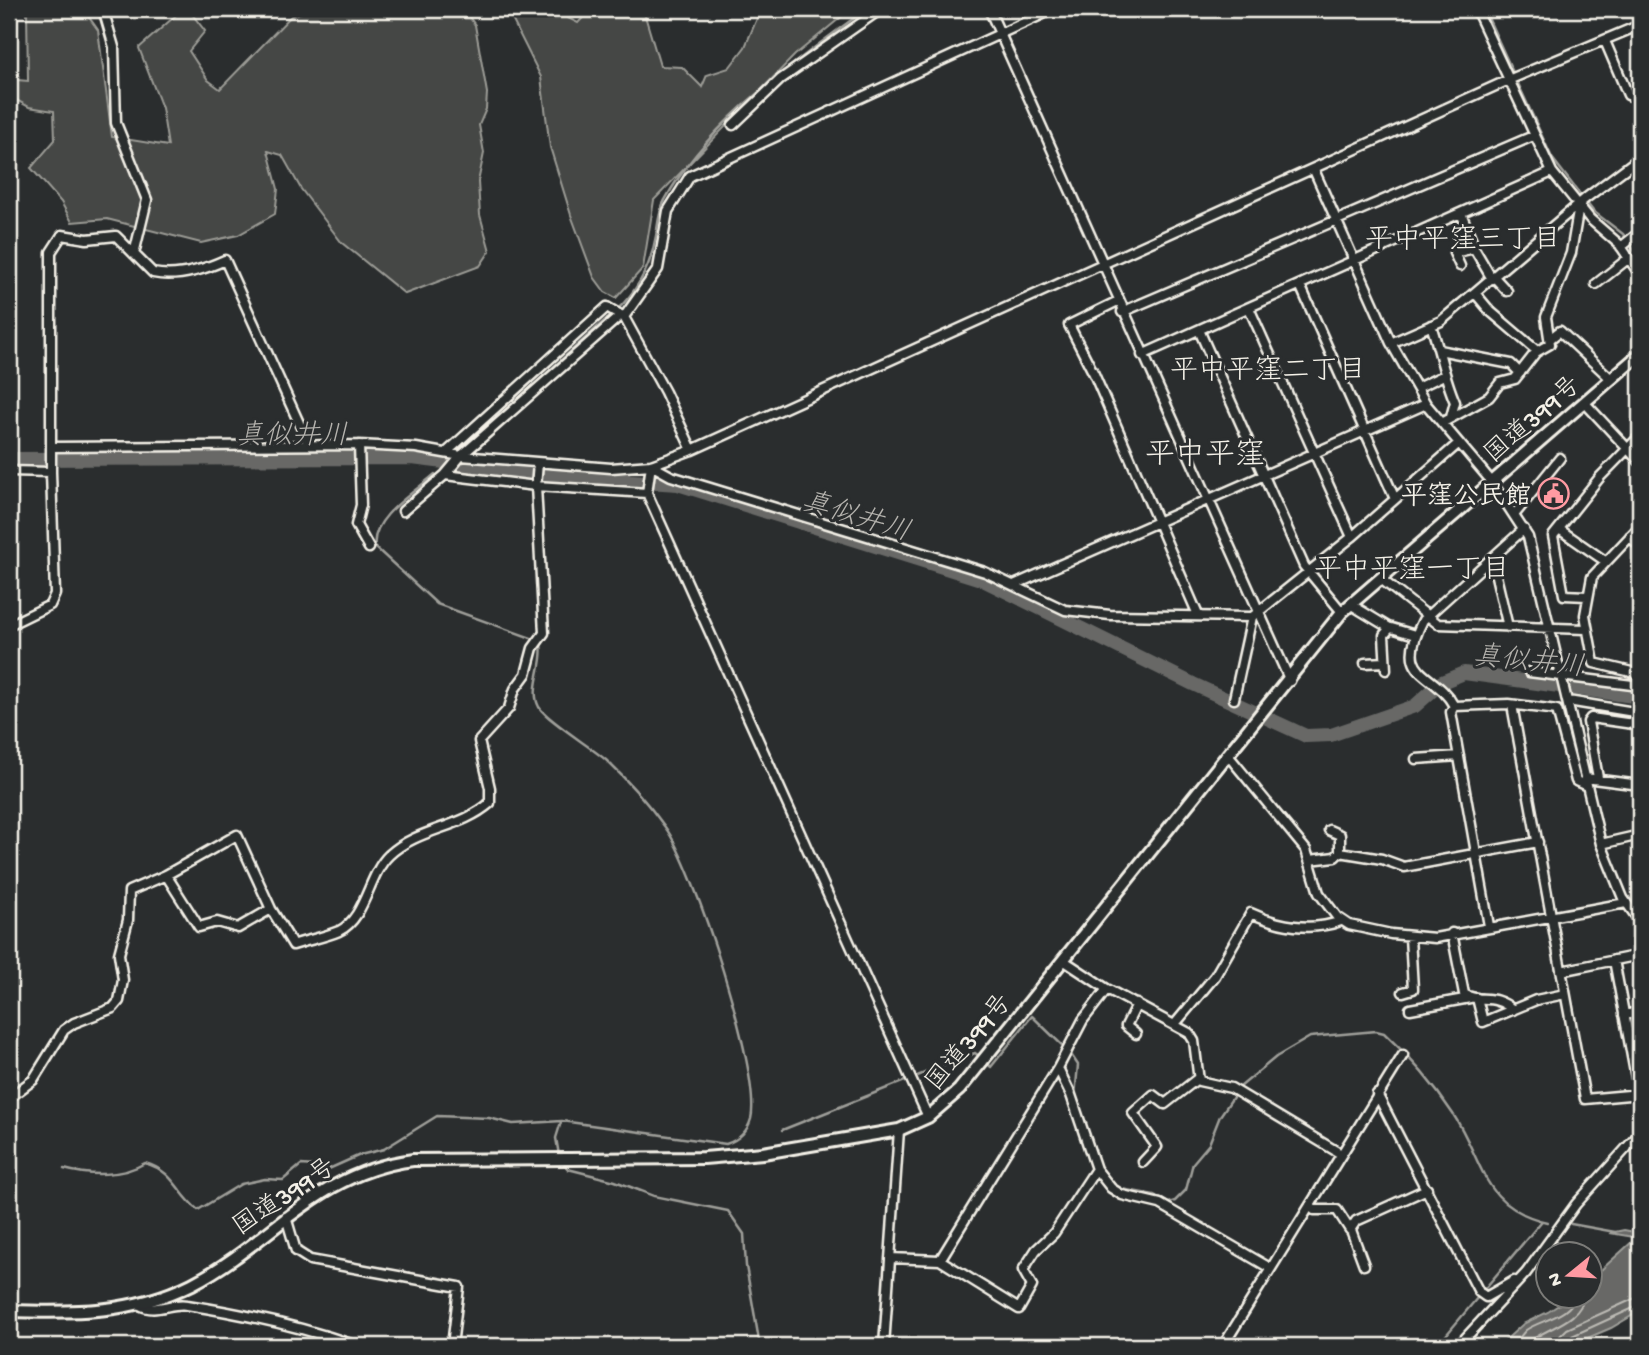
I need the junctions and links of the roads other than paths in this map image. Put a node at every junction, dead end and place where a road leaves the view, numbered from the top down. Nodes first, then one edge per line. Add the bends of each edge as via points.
1 (103, 9) edge
2 (881, 9) edge
3 (989, 9) edge
4 (1054, 9) edge
5 (1476, 9) edge
6 (1640, 26) edge
7 (999, 33) junction
8 (1605, 41) junction
9 (1513, 78) junction
10 (1640, 94) edge
11 (733, 125) dead end
12 (1533, 136) junction
13 (1640, 162) edge
14 (1314, 170) junction
15 (1552, 172) junction
16 (1580, 206) junction
17 (1461, 213) junction
18 (1335, 221) junction
19 (1640, 232) edge
20 (1471, 247) junction
21 (1621, 247) junction
22 (134, 254) junction
23 (1629, 258) junction
24 (1353, 262) junction
25 (1102, 265) junction
26 (1460, 265) dead end
27 (1640, 275) edge
28 (1493, 278) junction
29 (1595, 284) dead end
30 (1300, 285) junction
31 (1507, 291) dead end
32 (1475, 293) junction
33 (1118, 301) junction
34 (1249, 308) junction
35 (1122, 312) junction
36 (621, 315) junction
37 (1431, 325) junction
38 (1199, 330) junction
39 (1551, 338) junction
40 (1391, 343) junction
41 (1439, 350) junction
42 (1537, 351) junction
43 (1640, 354) edge
44 (1142, 355) junction
45 (1520, 373) junction
46 (1444, 375) junction
47 (1608, 376) dead end
48 (1417, 388) junction
49 (1585, 403) junction
50 (1426, 404) junction
51 (1451, 417) junction
52 (1442, 423) junction
53 (1364, 431) junction
54 (1640, 436) edge
55 (1459, 443) junction
56 (309, 445) junction
57 (359, 447) junction
58 (51, 449) junction
59 (692, 450) junction
60 (1627, 450) junction
61 (449, 451) junction
62 (1314, 454) junction
63 (460, 457) junction
64 (1560, 458) dead end
65 (1640, 462) edge
66 (538, 465) junction
67 (650, 467) junction
68 (51, 470) junction
69 (9, 471) edge
70 (446, 474) junction
71 (1265, 476) junction
72 (1492, 482) junction
73 (536, 484) junction
74 (647, 491) junction
75 (1395, 499) junction
76 (1207, 501) junction
77 (403, 511) dead end
78 (1515, 514) junction
79 (1157, 524) junction
80 (1640, 526) edge
81 (1524, 529) junction
82 (1559, 529) junction
83 (1630, 536) junction
84 (1352, 537) junction
85 (1640, 547) edge
86 (369, 548) dead end
87 (1492, 559) junction
88 (1605, 561) junction
89 (1309, 573) junction
90 (1381, 579) junction
91 (1014, 584) junction
92 (1587, 596) junction
93 (1346, 608) junction
94 (1198, 615) junction
95 (1256, 616) junction
96 (1428, 616) junction
97 (9, 625) edge
98 (1508, 627) junction
99 (1390, 628) junction
100 (1550, 628) junction
101 (1586, 629) junction
102 (1416, 635) junction
103 (1365, 663) dead end
104 (1529, 672) dead end
105 (1640, 674) edge
106 (1562, 676) junction
107 (1290, 681) junction
108 (1640, 686) edge
109 (1234, 699) dead end
110 (1568, 701) junction
111 (1512, 705) junction
112 (1454, 706) junction
113 (1640, 713) edge
114 (1640, 725) edge
115 (1227, 754) junction
116 (1459, 756) junction
117 (1416, 760) dead end
118 (1598, 778) junction
119 (1586, 782) junction
120 (1640, 785) edge
121 (1342, 824) dead end
122 (1329, 830) dead end
123 (1339, 833) junction
124 (1640, 835) edge
125 (1538, 842) junction
126 (1601, 844) junction
127 (1340, 852) junction
128 (1476, 852) junction
129 (1311, 860) junction
130 (166, 875) junction
131 (1626, 903) junction
132 (271, 909) junction
133 (1551, 917) junction
134 (1340, 921) junction
135 (1640, 922) edge
136 (1489, 926) junction
137 (1452, 933) junction
138 (1410, 937) junction
139 (1640, 955) edge
140 (1063, 960) junction
141 (1614, 960) junction
142 (1561, 971) junction
143 (1107, 989) junction
144 (1403, 992) dead end
145 (1565, 994) junction
146 (1474, 998) junction
147 (1137, 1004) junction
148 (1410, 1009) dead end
149 (1513, 1010) junction
150 (1640, 1012) edge
151 (1625, 1015) junction
152 (1175, 1024) junction
153 (1136, 1034) dead end
154 (1403, 1055) dead end
155 (1058, 1068) junction
156 (1197, 1079) junction
157 (1377, 1094) junction
158 (1640, 1094) edge
159 (9, 1098) edge
160 (928, 1117) junction
161 (899, 1130) junction
162 (1640, 1133) edge
163 (1341, 1154) junction
164 (1143, 1162) dead end
165 (1096, 1169) junction
166 (1427, 1189) junction
167 (1310, 1205) junction
168 (286, 1217) junction
169 (1351, 1230) junction
170 (890, 1258) junction
171 (940, 1259) junction
172 (1364, 1265) dead end
173 (1270, 1268) junction
174 (1526, 1273) junction
175 (9, 1298) edge
176 (140, 1306) junction
177 (9, 1313) edge
178 (357, 1346) edge
179 (452, 1346) edge
180 (884, 1346) edge
181 (1223, 1346) edge
182 (1458, 1346) edge

1 - 22 street via 114,47 116,123 147,200
2 - 11 street via 781,79
3 - 7 street
4 - 7 street
5 - 9 street
6 - 8 street
7 - 25 street
7 - 36 street via 693,172 668,211 658,269
8 - 9 street
8 - 10 street via 1629,95
9 - 12 street
9 - 14 street
12 - 15 street
12 - 18 street
13 - 16 street via 1634,162
14 - 18 street
14 - 25 street
15 - 16 street
15 - 17 street
16 - 21 street
16 - 28 street
16 - 39 street via 1571,253 1546,317
17 - 20 street
17 - 24 street
18 - 24 street
18 - 35 street
19 - 21 street
20 - 26 street via 1454,253
20 - 28 street
21 - 23 street
22 - 56 street via 160,275 201,271 225,260
22 - 58 street via 116,236 87,239 62,235 55,242 51,252
23 - 27 street
23 - 29 street
24 - 30 street
24 - 40 street
25 - 33 street
25 - 59 street
28 - 31 street
28 - 32 street
30 - 34 street
30 - 53 street
32 - 37 street
32 - 42 street
33 - 35 street
33 - 79 street via 1069,325
34 - 38 street
34 - 62 street
35 - 44 street
36 - 59 street
36 - 61 street via 607,307
36 - 63 street
37 - 40 street
37 - 41 street
38 - 44 street
38 - 71 street
39 - 42 street via 1548,347
39 - 47 street via 1560,331
40 - 48 street
41 - 45 street via 1511,364
41 - 46 street
42 - 45 street
43 - 49 highway, 国道399号
44 - 76 street
45 - 51 street via 1500,383 1489,397
46 - 48 street
46 - 51 street via 1455,402
48 - 50 street
49 - 60 street
49 - 72 highway, 国道399号
50 - 52 street
50 - 53 street
51 - 52 street
52 - 55 street
53 - 62 street
53 - 75 street
54 - 60 street
55 - 72 street
55 - 75 street
56 - 57 street
56 - 58 street
57 - 61 street
57 - 86 street via 361,505 355,525
58 - 68 street
59 - 67 street
60 - 65 street
60 - 82 street
61 - 63 street
62 - 71 street
62 - 84 street
63 - 66 street
63 - 70 street
64 - 78 street
66 - 67 street
66 - 73 street
67 - 74 street
67 - 91 street
68 - 69 street
68 - 97 street via 55,594 50,605
70 - 73 street
70 - 77 street
71 - 76 street
71 - 89 street
72 - 78 street
72 - 90 highway, 国道399号
73 - 74 street
73 - 132 street via 541,542 539,641 509,708 480,741 489,803 459,824 419,835 390,854 376,870 349,924 340,931 293,945
74 - 160 street
75 - 84 street
76 - 79 street
76 - 95 street
78 - 81 street
79 - 91 street
79 - 94 street
80 - 83 street
81 - 87 street
81 - 100 street
82 - 88 street
82 - 92 street via 1553,536 1564,595
83 - 85 street
83 - 88 street
84 - 89 street
87 - 96 street
87 - 98 street
88 - 92 street via 1592,577
89 - 93 street
89 - 95 street
90 - 93 highway, 国道399号
90 - 96 street
91 - 94 street via 1080,613
92 - 101 street
93 - 99 street
93 - 107 highway, 国道399号
94 - 95 street
95 - 107 street
95 - 109 street
96 - 98 street via 1438,624
96 - 102 street
98 - 100 street
99 - 102 street
99 - 103 street via 1384,635 1385,666
100 - 101 street
100 - 106 street
101 - 105 street via 1594,663
102 - 112 street via 1416,666
104 - 106 street
106 - 108 street
106 - 110 street
107 - 115 highway, 国道399号
110 - 113 street
110 - 119 street
111 - 112 street
111 - 119 street via 1557,710 1576,782
111 - 125 street
112 - 116 street via 1450,708
114 - 118 street via 1591,718
115 - 129 street
115 - 140 highway, 国道399号
116 - 117 street
116 - 128 street
118 - 119 street
118 - 120 street
119 - 126 street
121 - 123 street
122 - 123 street
123 - 127 street
124 - 126 street
125 - 128 street
125 - 133 street
126 - 131 street
127 - 128 street via 1404,867
127 - 129 street
128 - 136 street
129 - 134 street via 1319,893
130 - 132 street via 199,927 217,922 238,928
130 - 132 street via 237,835
130 - 159 street via 134,888 127,896 128,920 119,954 123,980 119,1001 64,1030 33,1080
131 - 133 street
131 - 135 street
133 - 136 street
133 - 142 street
134 - 138 street via 1363,930
134 - 152 street via 1290,926 1251,913 1216,976
136 - 137 street
137 - 138 street
137 - 146 street via 1459,980 1464,994
138 - 144 street via 1413,989
139 - 141 street
140 - 143 street
140 - 160 highway, 国道399号 via 959,1090
141 - 142 street
141 - 151 street
142 - 145 street
143 - 147 street
143 - 155 street via 1083,1020
145 - 149 street
145 - 158 street via 1585,1099
146 - 148 street
146 - 149 street via 1496,999
146 - 149 street via 1483,1022
147 - 152 street
147 - 153 street via 1126,1026
150 - 151 street
151 - 158 street
152 - 156 street via 1193,1037
154 - 157 street
155 - 165 street
155 - 171 street
156 - 163 street via 1235,1090
156 - 164 street via 1165,1104 1153,1095 1133,1113 1157,1147
157 - 163 street
157 - 166 street
160 - 161 highway, 国道399号
161 - 168 highway, 国道399号 via 704,1158 388,1163 337,1183
161 - 170 street
162 - 174 street via 1576,1204
163 - 167 street
165 - 171 street via 1023,1270 1032,1286 1019,1310
165 - 173 street via 1117,1193 1160,1204
166 - 169 street via 1356,1221
166 - 174 street via 1482,1295 1491,1296
167 - 169 street via 1314,1210 1337,1210
167 - 173 street
168 - 176 highway, 国道399号 via 194,1283
168 - 179 street via 300,1256 459,1287
169 - 172 street
170 - 171 street
170 - 180 street
173 - 181 street
174 - 182 street
175 - 177 street
176 - 177 highway, 国道399号 via 83,1313
176 - 178 street via 148,1310 184,1304 310,1330

